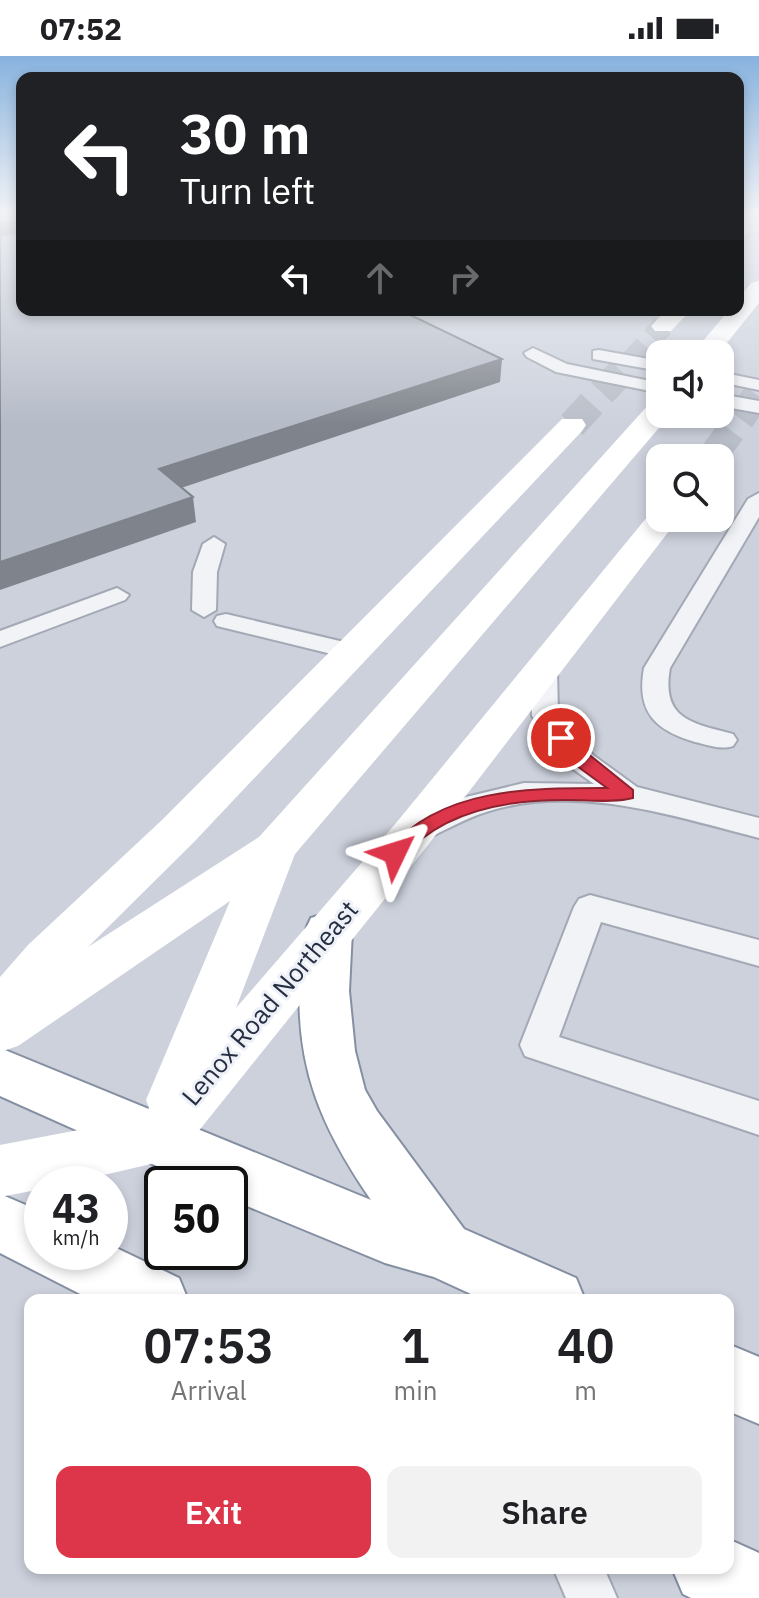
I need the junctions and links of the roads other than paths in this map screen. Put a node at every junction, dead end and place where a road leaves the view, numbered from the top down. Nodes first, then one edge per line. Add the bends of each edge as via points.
1 (759, 288) edge
2 (744, 306) edge
3 (736, 316) edge
4 (716, 340) edge
5 (646, 364) edge
6 (734, 380) edge
7 (646, 385) edge
8 (759, 385) edge
9 (734, 403) edge
10 (759, 407) edge
11 (572, 425) tunnel mouth
12 (646, 425) edge
13 (759, 499) edge
14 (652, 532) edge
15 (214, 544) dead end
16 (117, 595) dead end
17 (0, 640) edge
18 (352, 651) junction
19 (544, 669) junction
20 (723, 740) dead end
21 (627, 794) junction
22 (759, 828) edge
23 (412, 834) junction
24 (275, 848) junction
25 (328, 931) junction
26 (759, 953) edge
27 (0, 1013) edge
28 (0, 1031) edge
29 (0, 1071) edge
30 (759, 1118) edge
31 (157, 1140) junction
32 (0, 1171) edge
33 (0, 1222) edge
34 (24, 1234) edge
35 (442, 1250) junction
36 (96, 1270) edge
37 (145, 1294) edge
38 (541, 1294) edge
39 (734, 1380) edge
40 (759, 1391) edge
41 (581, 1574) edge
42 (722, 1574) edge
43 (759, 1591) edge
44 (592, 1598) edge

1 - 2 main road
3 - 4 main road
5 - 7 lane via 598,355 533,353 562,368
6 - 8 lane
9 - 10 lane
11 - 18 main road
12 - 24 main road
13 - 20 lane via 657,668 652,686 653,700 674,724
14 - 19 main road, Lenox Road Northeast
15 - 18 lane via 205,572 215,615
16 - 17 lane
18 - 27 main road via 45,959
19 - 21 lane via 545,716 583,762
19 - 23 main road, Lenox Road Northeast
21 - 22 lane
21 - 23 lane via 524,793 476,804
23 - 25 main road, Lenox Road Northeast
24 - 28 main road
24 - 31 main road
25 - 31 main road, Lenox Road Northeast
25 - 35 main road via 324,1022 339,1092
26 - 30 lane via 590,907 538,1045
29 - 31 main road
31 - 32 main road
31 - 35 main road via 385,1234
33 - 34 main road
35 - 38 main road
36 - 37 main road
39 - 40 main road
41 - 44 lane
42 - 43 main road

